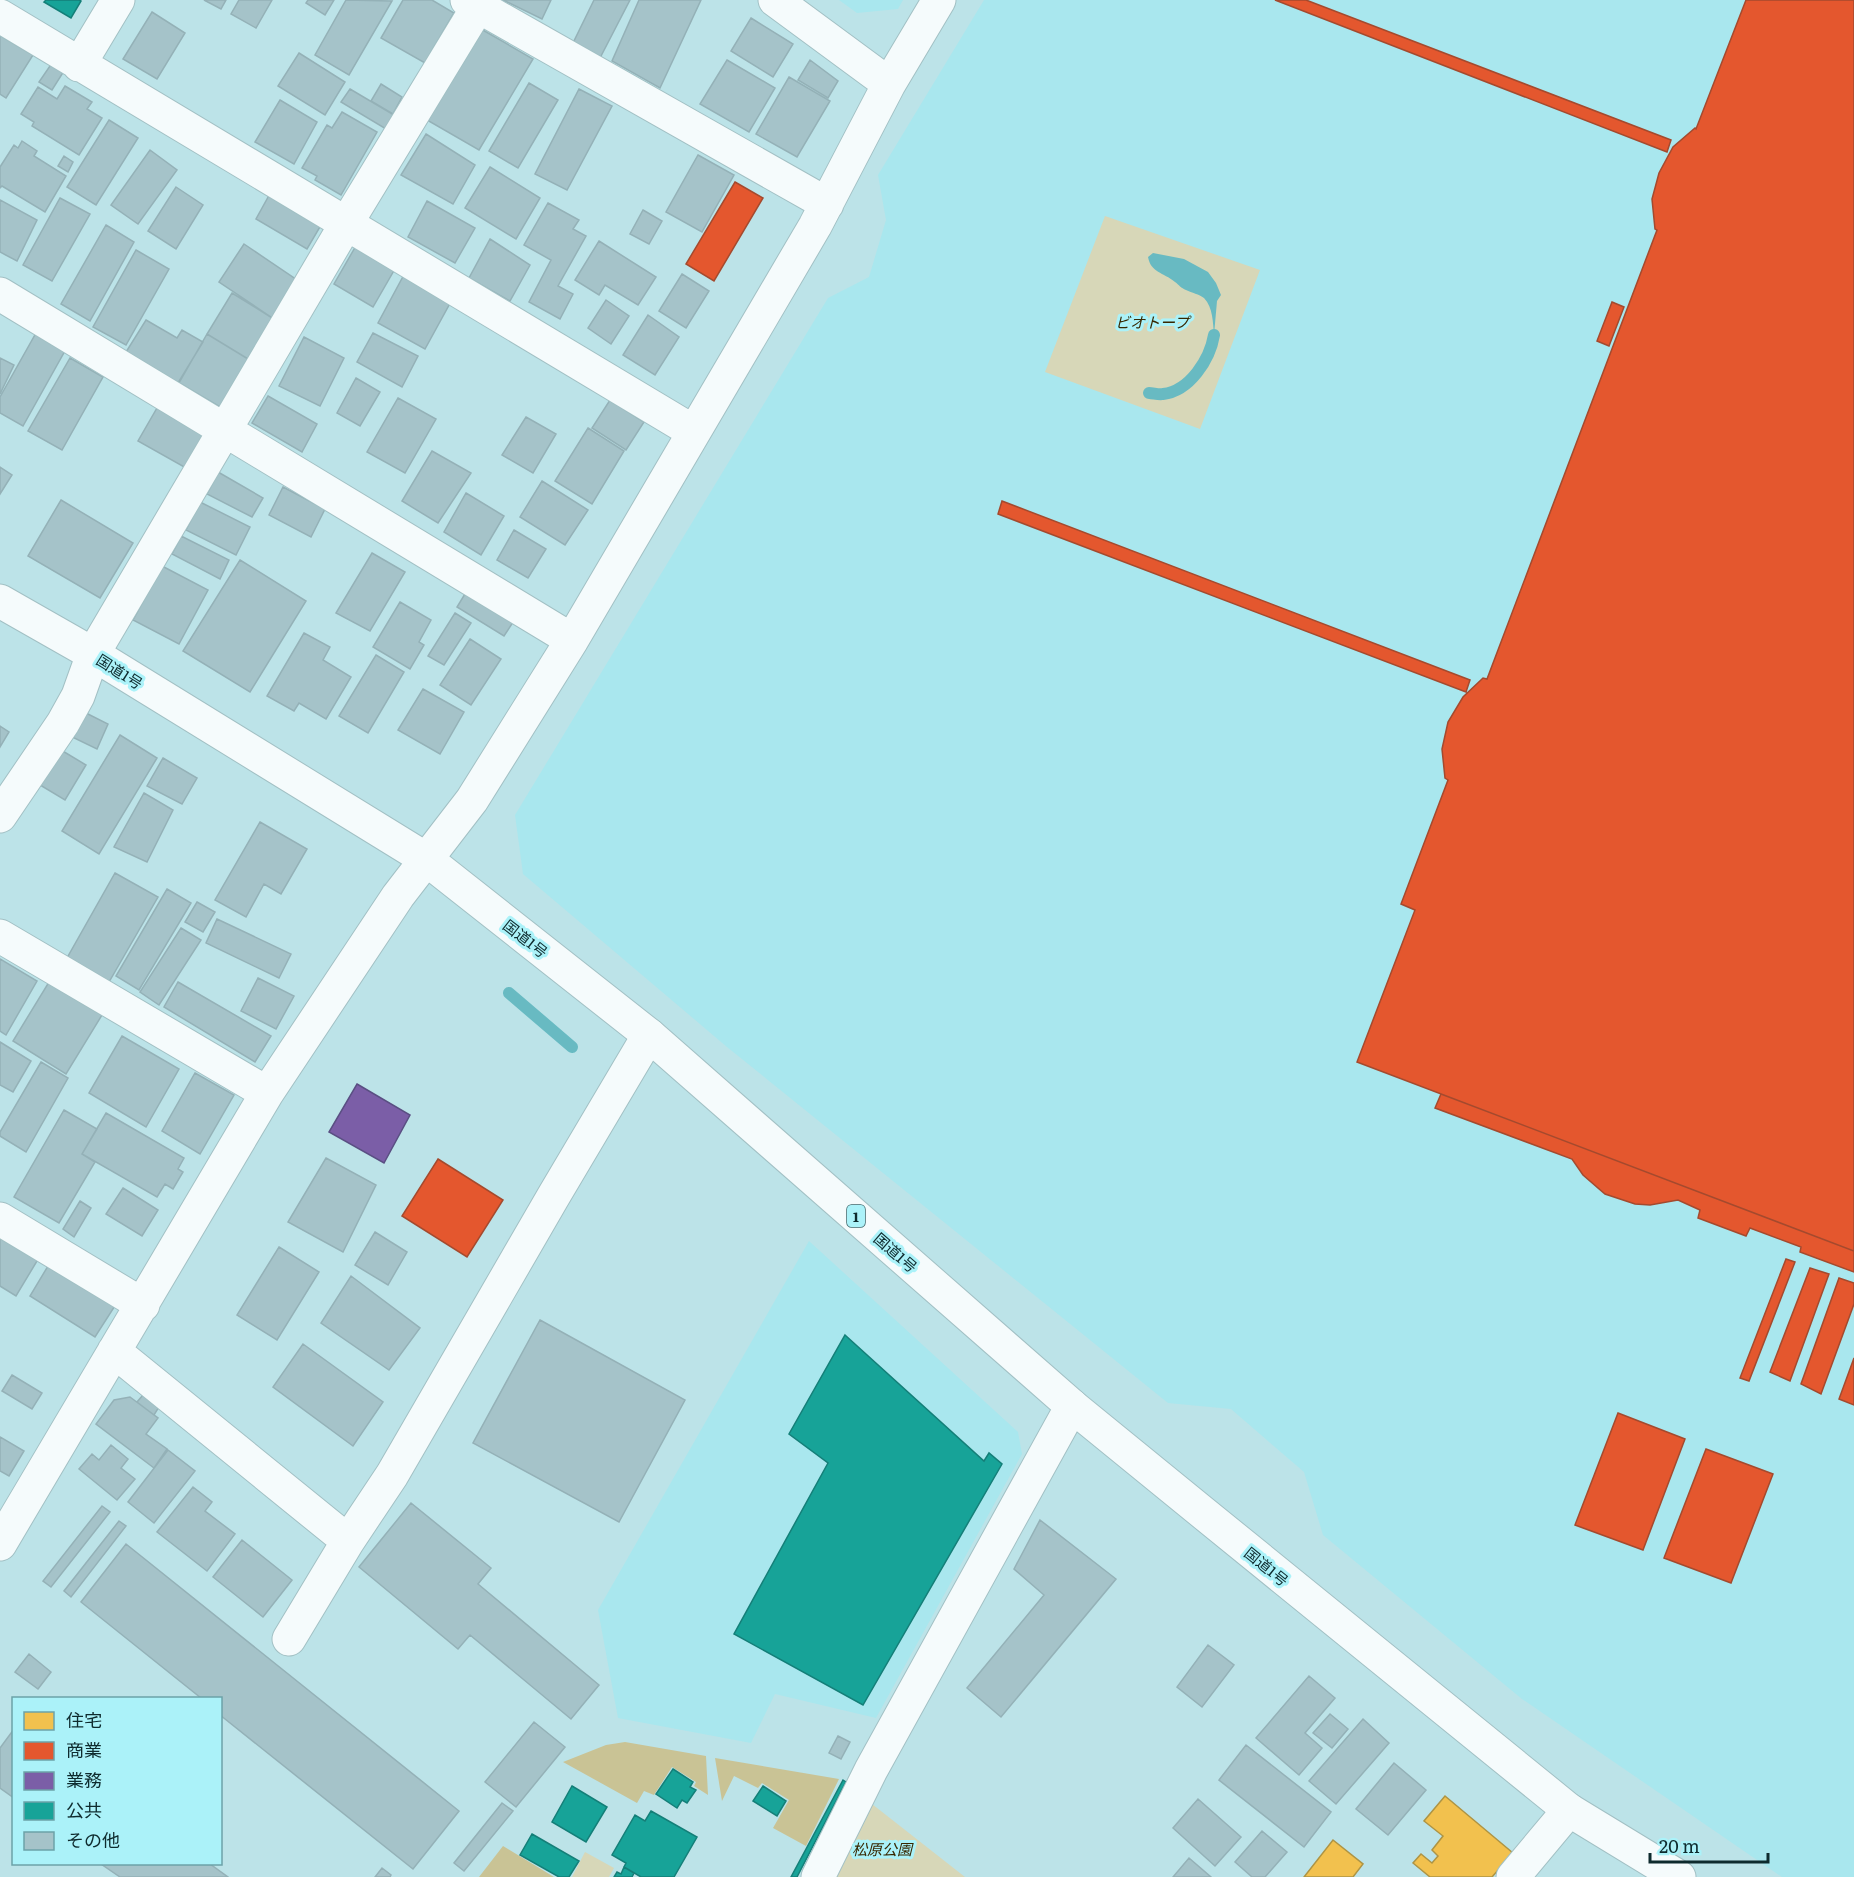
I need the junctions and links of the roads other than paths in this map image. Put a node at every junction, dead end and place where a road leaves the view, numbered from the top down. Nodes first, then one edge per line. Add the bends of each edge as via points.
1 (118, 0) edge
2 (774, 0) edge
3 (939, 0) edge
4 (476, 2) edge
5 (0, 16) edge
6 (79, 65) junction
7 (889, 84) junction
8 (827, 204) junction
9 (346, 224) junction
10 (0, 294) edge
11 (225, 430) junction
12 (694, 432) junction
13 (0, 601) edge
14 (572, 640) junction
15 (93, 654) junction
16 (0, 816) edge
17 (426, 859) junction
18 (0, 936) edge
19 (649, 1035) junction
20 (267, 1093) junction
21 (0, 1219) edge
22 (142, 1305) junction
23 (114, 1351) junction
24 (1072, 1406) junction
25 (348, 1541) junction
26 (0, 1544) edge
27 (289, 1640) dead end
28 (1569, 1810) junction
29 (818, 1877) edge
30 (1513, 1877) edge
31 (1679, 1877) edge

1 - 6 main road
2 - 7 main road
3 - 7 main road
4 - 8 main road
4 - 9 main road
5 - 6 main road
6 - 9 main road
7 - 8 main road
8 - 12 main road
9 - 11 main road
9 - 12 main road
10 - 11 main road
11 - 14 main road
11 - 15 main road
12 - 14 main road
13 - 15 main road, 国道1号 / 1
14 - 17 main road via 472,800
15 - 16 main road via 63,723
15 - 17 main road, 国道1号 / 1
17 - 19 main road, 国道1号 / 1
17 - 20 main road
18 - 20 main road
19 - 24 main road, 国道1号 / 1
19 - 25 main road via 392,1475
20 - 22 main road
21 - 22 main road
22 - 23 main road
23 - 25 main road
23 - 26 main road
24 - 28 main road, 国道1号 / 1
24 - 29 main road via 871,1770
25 - 27 main road
28 - 30 main road
28 - 31 main road, 国道1号 / 1

